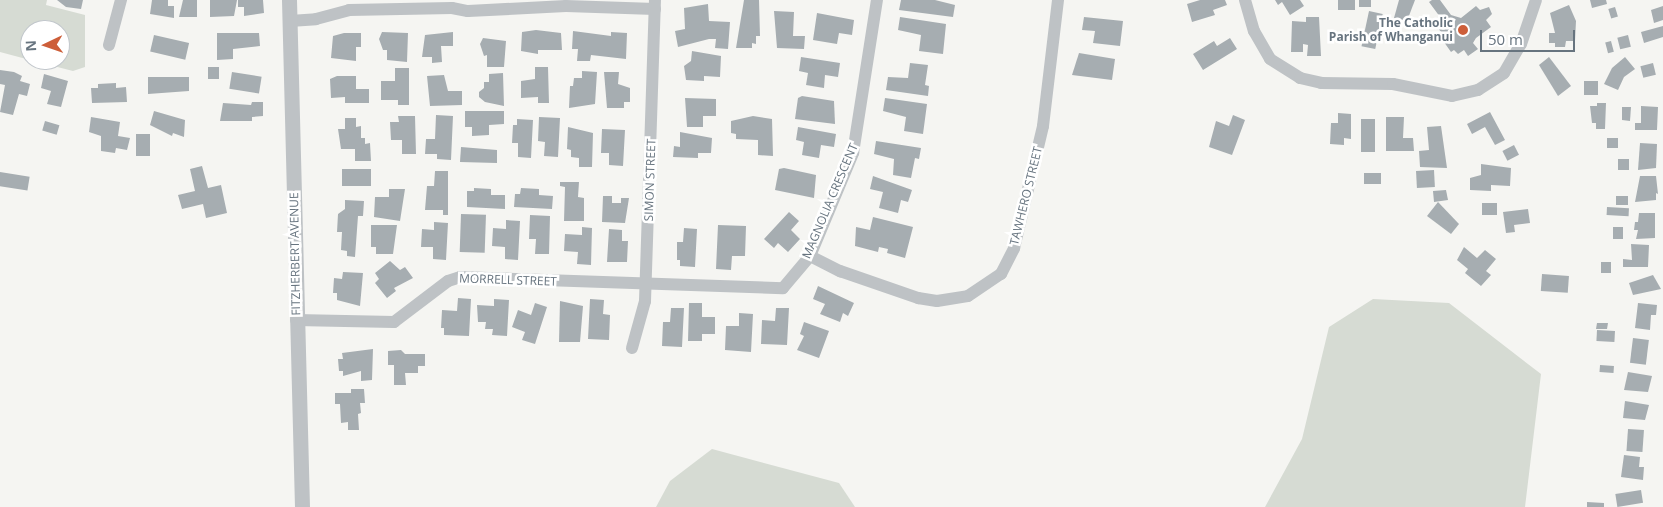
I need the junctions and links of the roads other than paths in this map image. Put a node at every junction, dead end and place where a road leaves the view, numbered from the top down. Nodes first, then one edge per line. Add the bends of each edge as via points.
1 (121, 0) edge
2 (289, 0) edge
3 (877, 0) edge
4 (1058, 0) edge
5 (1245, 0) edge
6 (1536, 0) edge
7 (655, 5) edge
8 (290, 20) junction
9 (110, 45) dead end
10 (810, 256) junction
11 (646, 285) junction
12 (296, 320) junction
13 (632, 348) dead end
14 (302, 507) edge

1 - 9 street
2 - 8 street, FITZHERBERT AVENUE
3 - 10 street, MAGNOLIA CRESCENT via 856,144
4 - 10 street, TAWHERO STREET via 1044,126 1014,248 1001,274 968,296 937,300 918,298 840,272
5 - 6 street via 1254,31 1270,59 1300,78 1321,83 1393,84 1452,96 1478,90 1504,73 1521,44
7 - 8 street via 536,6 468,11 452,8 349,10 316,19
7 - 11 street, SIMON STREET
8 - 12 street, FITZHERBERT AVENUE
10 - 11 street, MAGNOLIA CRESCENT via 788,284 776,290
11 - 12 street, MORRELL STREET via 460,277 448,281 394,322
11 - 13 street, SIMON STREET via 644,309
12 - 14 street, FITZHERBERT AVENUE

